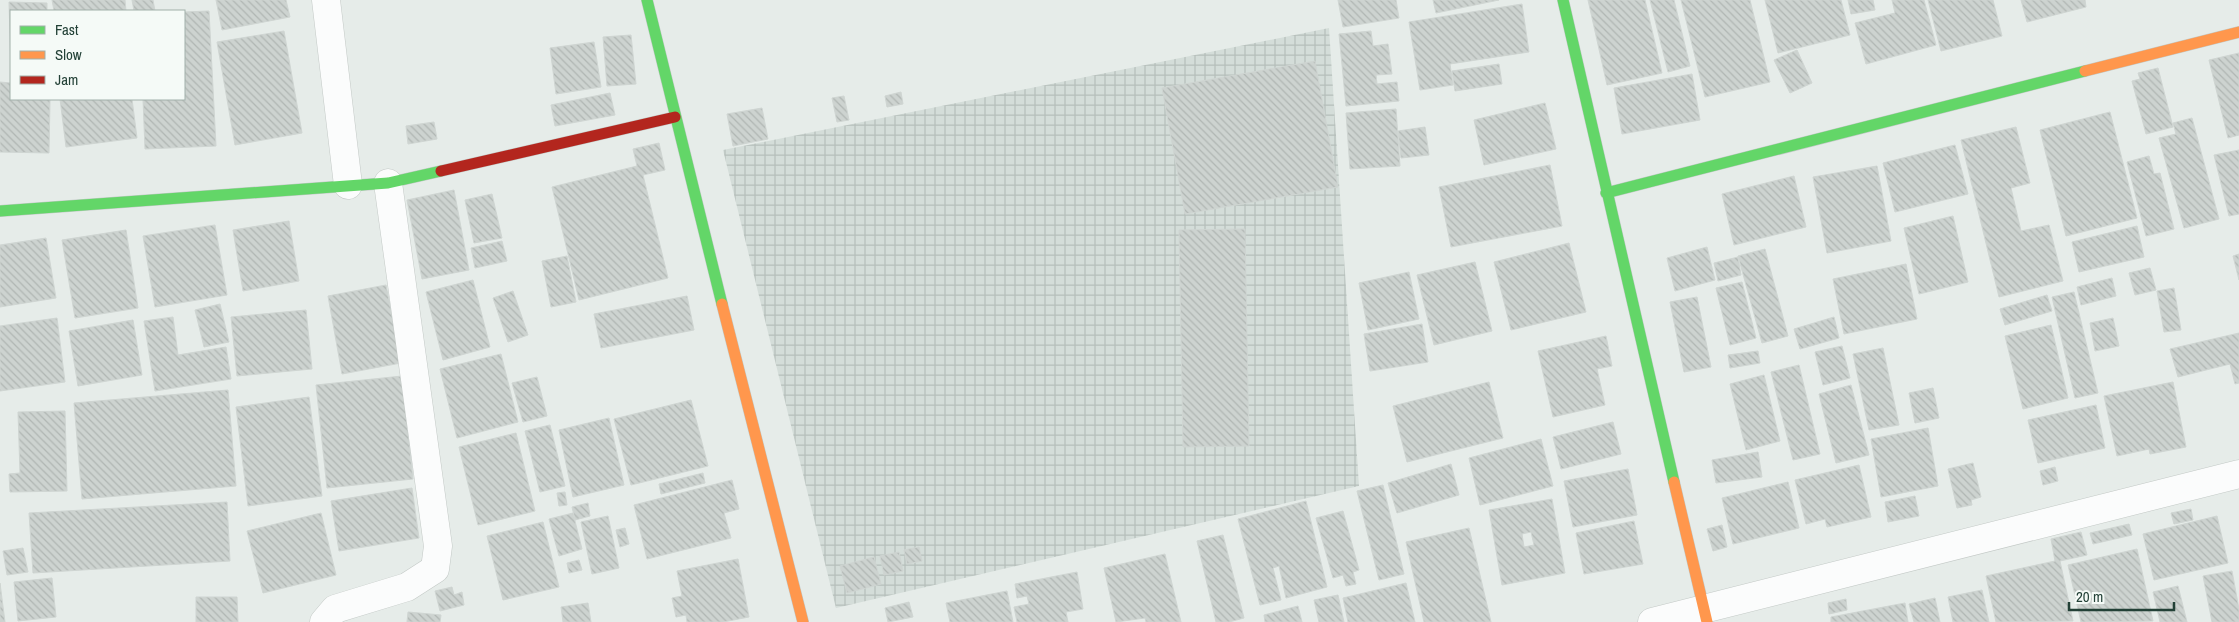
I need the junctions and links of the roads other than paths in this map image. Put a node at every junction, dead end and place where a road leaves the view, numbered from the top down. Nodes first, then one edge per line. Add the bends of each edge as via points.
1 (326, 0) edge
2 (647, 0) edge
3 (1563, 0) edge
4 (2239, 32) edge
5 (675, 117) junction
6 (388, 183) junction
7 (348, 185) junction
8 (1606, 193) junction
9 (0, 211) edge
10 (2239, 474) edge
11 (1706, 615) edge
12 (324, 622) edge
13 (803, 622) edge
14 (1652, 622) edge

1 - 7 street
2 - 5 street
3 - 8 street
4 - 8 street
5 - 6 street
5 - 13 street
6 - 7 street
6 - 12 street via 438,546 435,569 407,587 335,609
7 - 9 street
8 - 11 street
10 - 11 street
11 - 14 street

